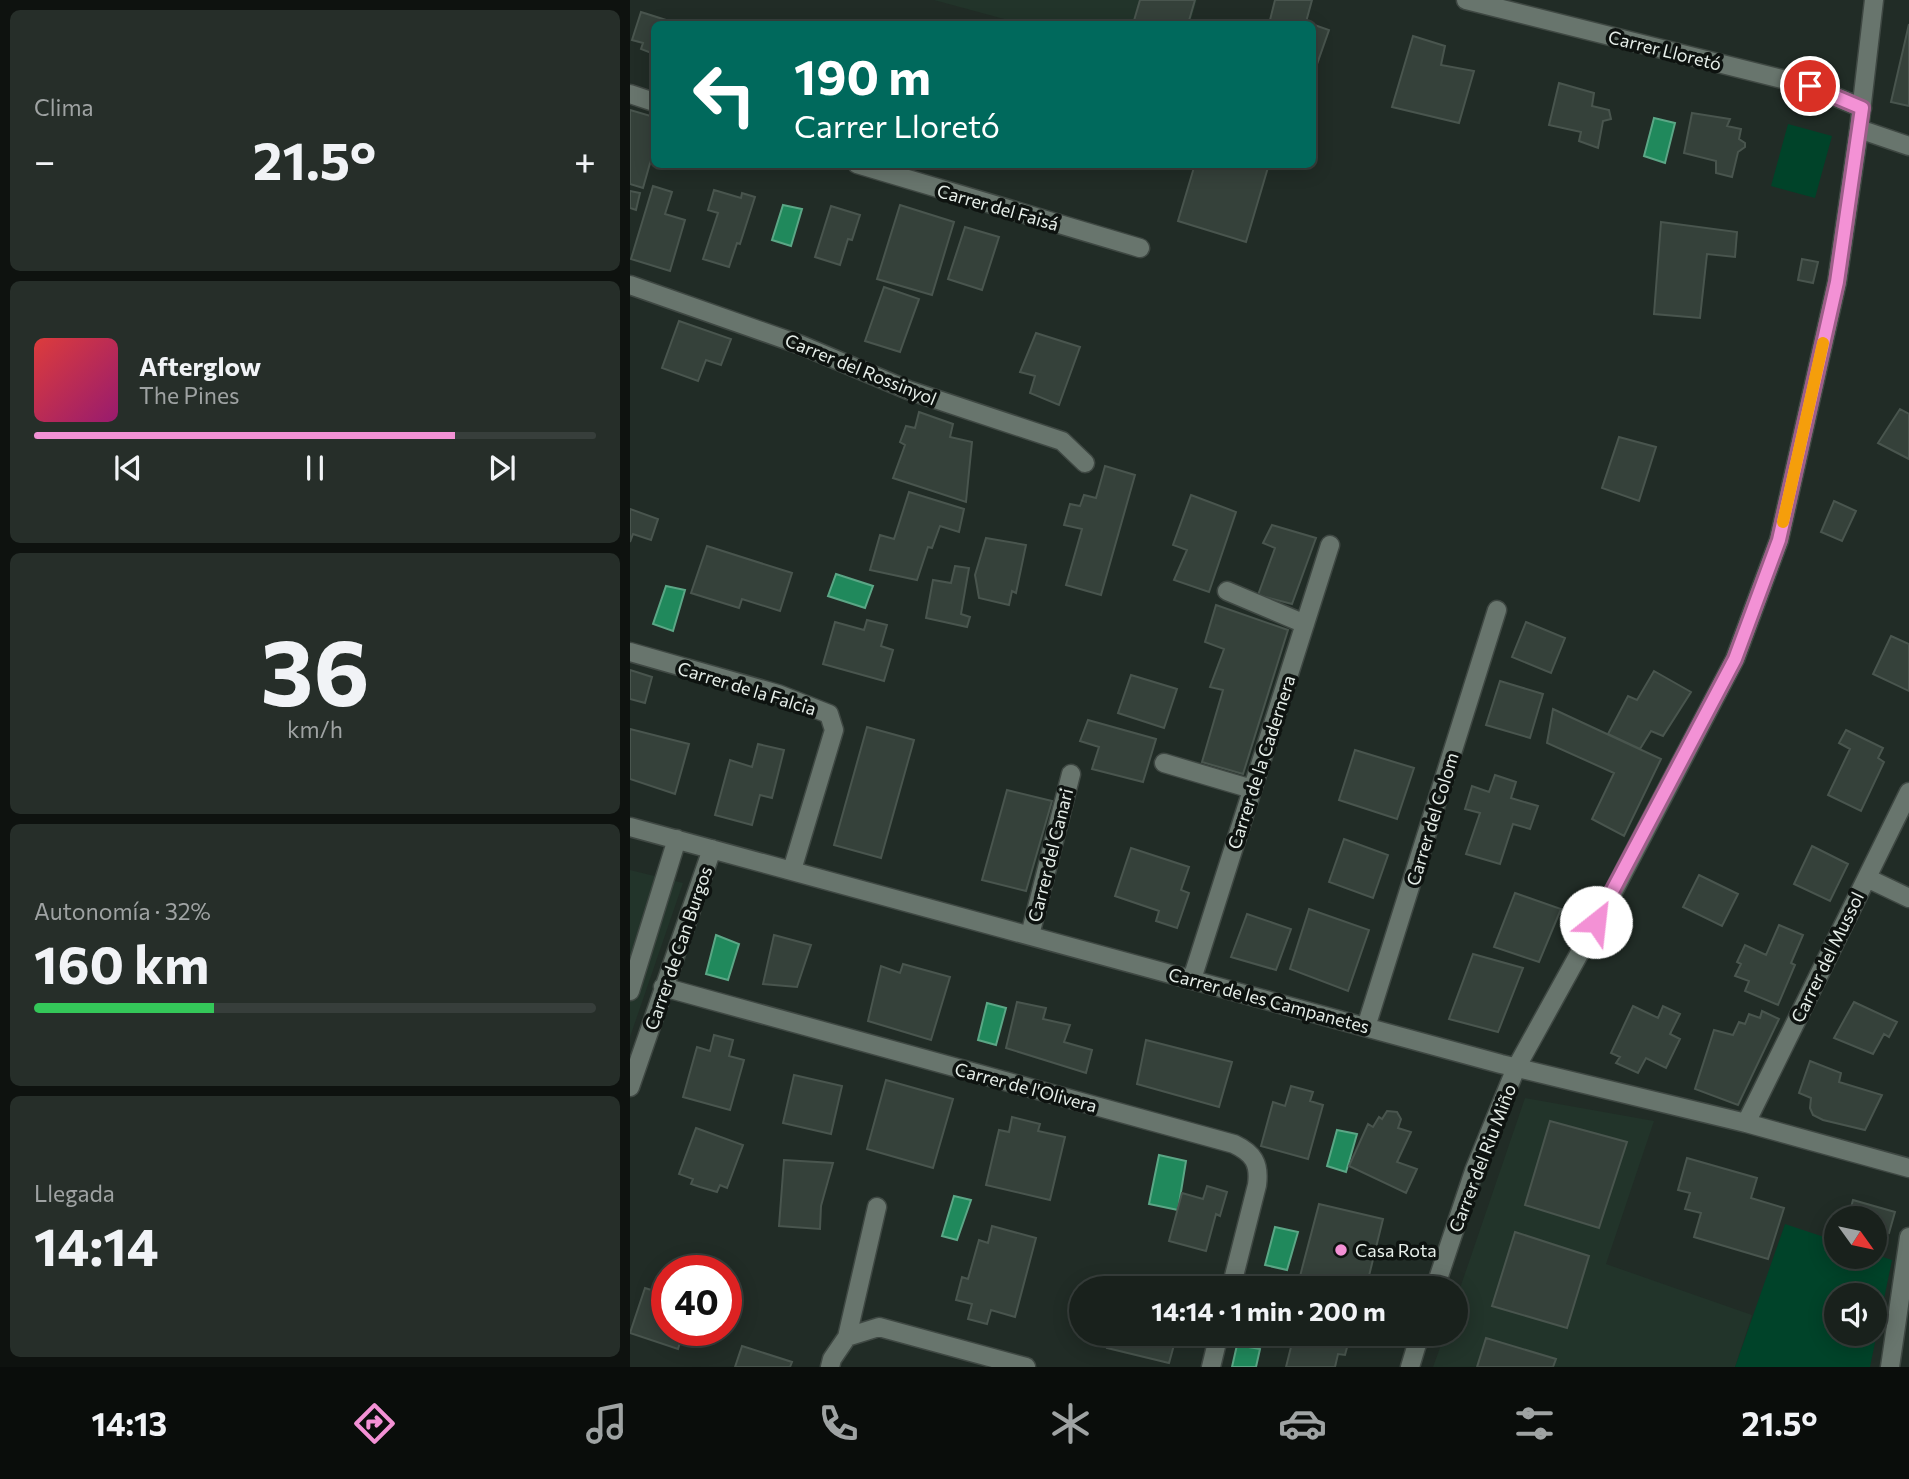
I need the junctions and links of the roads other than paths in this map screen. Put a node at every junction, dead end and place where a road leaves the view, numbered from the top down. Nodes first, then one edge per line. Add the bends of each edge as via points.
1 (1466, 0) edge
2 (1874, 0) edge
3 (630, 94) edge
4 (651, 101) edge
5 (1862, 108) junction
6 (1859, 129) junction
7 (1909, 146) edge
8 (870, 168) edge
9 (1140, 248) dead end
10 (630, 285) edge
11 (1086, 463) dead end
12 (1330, 545) dead end
13 (1227, 591) dead end
14 (1497, 610) dead end
15 (1305, 624) junction
16 (630, 652) edge
17 (1164, 763) dead end
18 (1071, 774) dead end
19 (1252, 789) junction
20 (1909, 792) edge
21 (630, 827) edge
22 (677, 839) junction
23 (712, 849) junction
24 (792, 870) junction
25 (1867, 878) junction
26 (1909, 898) edge
27 (1030, 935) junction
28 (1192, 979) junction
29 (663, 987) junction
30 (630, 991) edge
31 (1366, 1027) junction
32 (1516, 1068) junction
33 (630, 1087) edge
34 (1746, 1123) junction
35 (1909, 1168) edge
36 (877, 1207) dead end
37 (1909, 1237) edge
38 (1234, 1276) edge
39 (1439, 1276) edge
40 (847, 1337) junction
41 (1216, 1346) edge
42 (1416, 1346) edge
43 (830, 1367) edge
44 (1027, 1367) edge
45 (1211, 1367) edge
46 (1410, 1367) edge
47 (1890, 1367) edge

1 - 5 street, Carrer Lloretó via 1810,86
2 - 5 street, Carrer del Riu Miño
3 - 4 street
5 - 6 street, Carrer del Riu Miño
6 - 7 street
6 - 32 street, Carrer del Riu Miño via 1837,282 1779,540 1735,659
8 - 9 street, Carrer del Faisá
10 - 11 street, Carrer del Rossinyol via 802,345 908,390 1062,442
12 - 15 street, Carrer de la Cadernera
13 - 15 street
14 - 31 street, Carrer del Colom
15 - 19 street, Carrer de la Cadernera
16 - 24 street, Carrer de la Falcia via 778,694 829,714 834,730
17 - 19 street
18 - 27 street, Carrer del Canari
19 - 28 street, Carrer de la Cadernera
20 - 25 street, Carrer del Mussol
21 - 22 street, Carrer de les Campanetes
22 - 23 street, Carrer de les Campanetes
22 - 30 street
23 - 24 street, Carrer de les Campanetes
23 - 29 street, Carrer de Can Burgos
24 - 27 street, Carrer de les Campanetes
25 - 26 street
25 - 34 street, Carrer del Mussol
27 - 28 street, Carrer de les Campanetes
28 - 31 street, Carrer de les Campanetes
29 - 33 street, Carrer de Can Burgos
29 - 38 street, Carrer de l'Olivera via 1247,1150 1259,1170
31 - 32 street, Carrer de les Campanetes
32 - 34 street, Carrer de les Campanetes
32 - 39 street, Carrer del Riu Miño via 1474,1171
34 - 35 street, Carrer de les Campanetes
36 - 40 street
37 - 47 street
40 - 43 street
40 - 44 street via 880,1327
41 - 45 street
42 - 46 street

